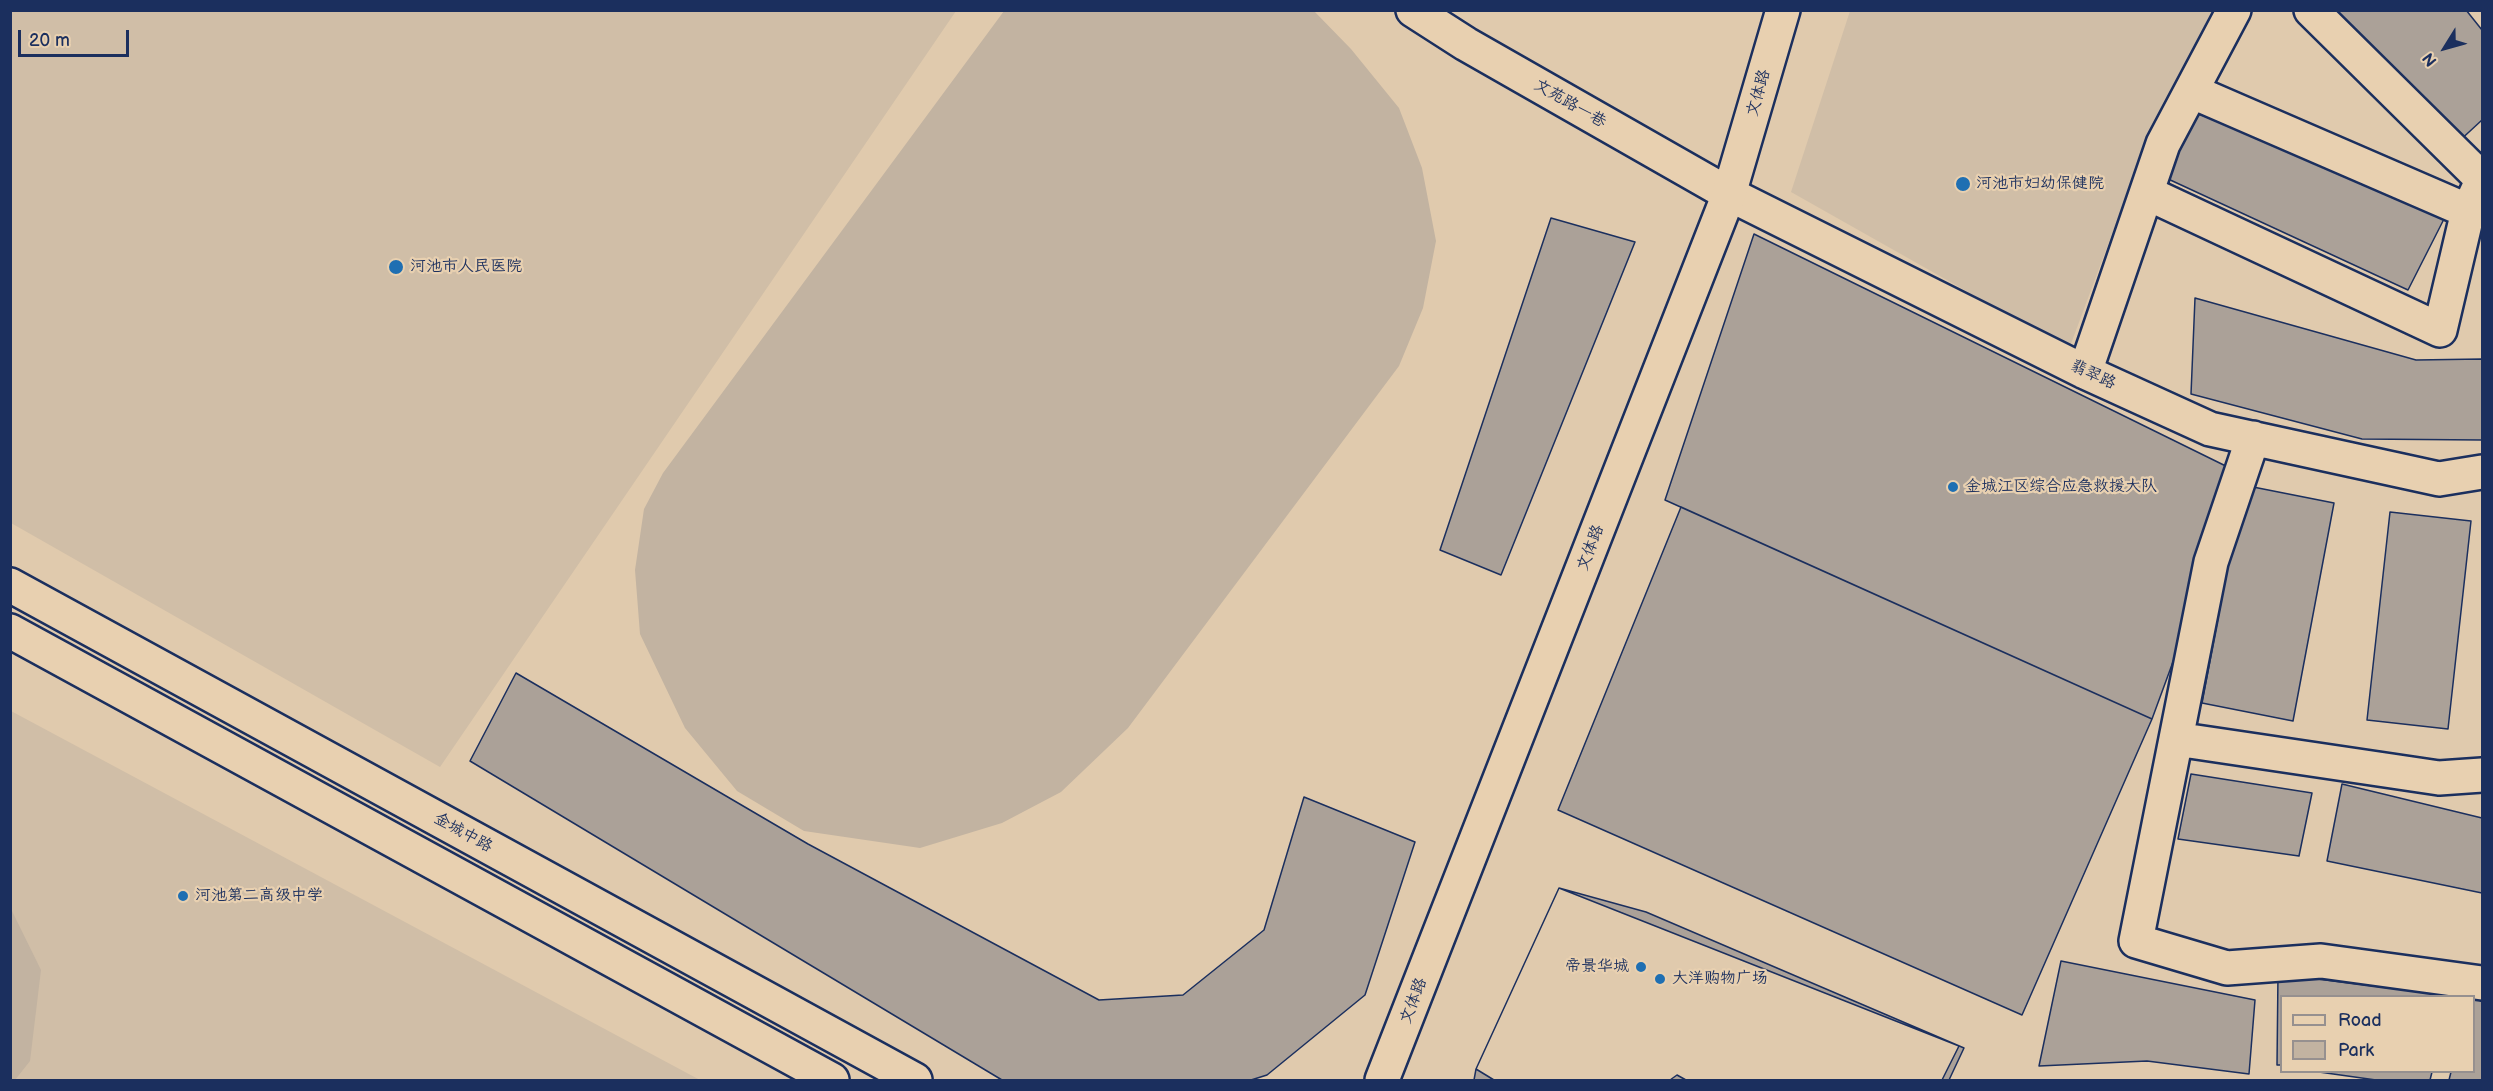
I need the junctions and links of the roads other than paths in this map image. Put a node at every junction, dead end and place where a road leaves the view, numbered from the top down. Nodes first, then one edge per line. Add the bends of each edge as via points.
1 (1413, 10) edge
2 (1783, 10) edge
3 (2234, 10) edge
4 (2311, 10) edge
5 (2191, 91) junction
6 (2482, 180) edge
7 (2147, 193) junction
8 (1730, 194) junction
9 (2468, 210) junction
10 (2085, 372) junction
11 (2253, 438) junction
12 (2482, 472) edge
13 (10, 585) edge
14 (10, 631) edge
15 (2176, 739) junction
16 (2482, 775) edge
17 (2482, 983) edge
18 (832, 1080) edge
19 (915, 1080) edge
20 (1382, 1080) edge

1 - 8 street, 文苑路一巷
2 - 8 street, 文体路
3 - 5 street
4 - 6 street
5 - 7 street via 2163,144
5 - 9 street
6 - 9 street
7 - 9 street via 2440,330
7 - 10 street
8 - 10 street, 翡翠路
8 - 20 street, 文体路
10 - 11 street, 翡翠路 via 2210,429
11 - 12 street, 翡翠路 via 2439,479
11 - 15 street via 2211,562
13 - 19 street, 金城中路
14 - 18 street
15 - 16 street via 2439,778
15 - 17 street via 2136,941 2227,968 2321,961

